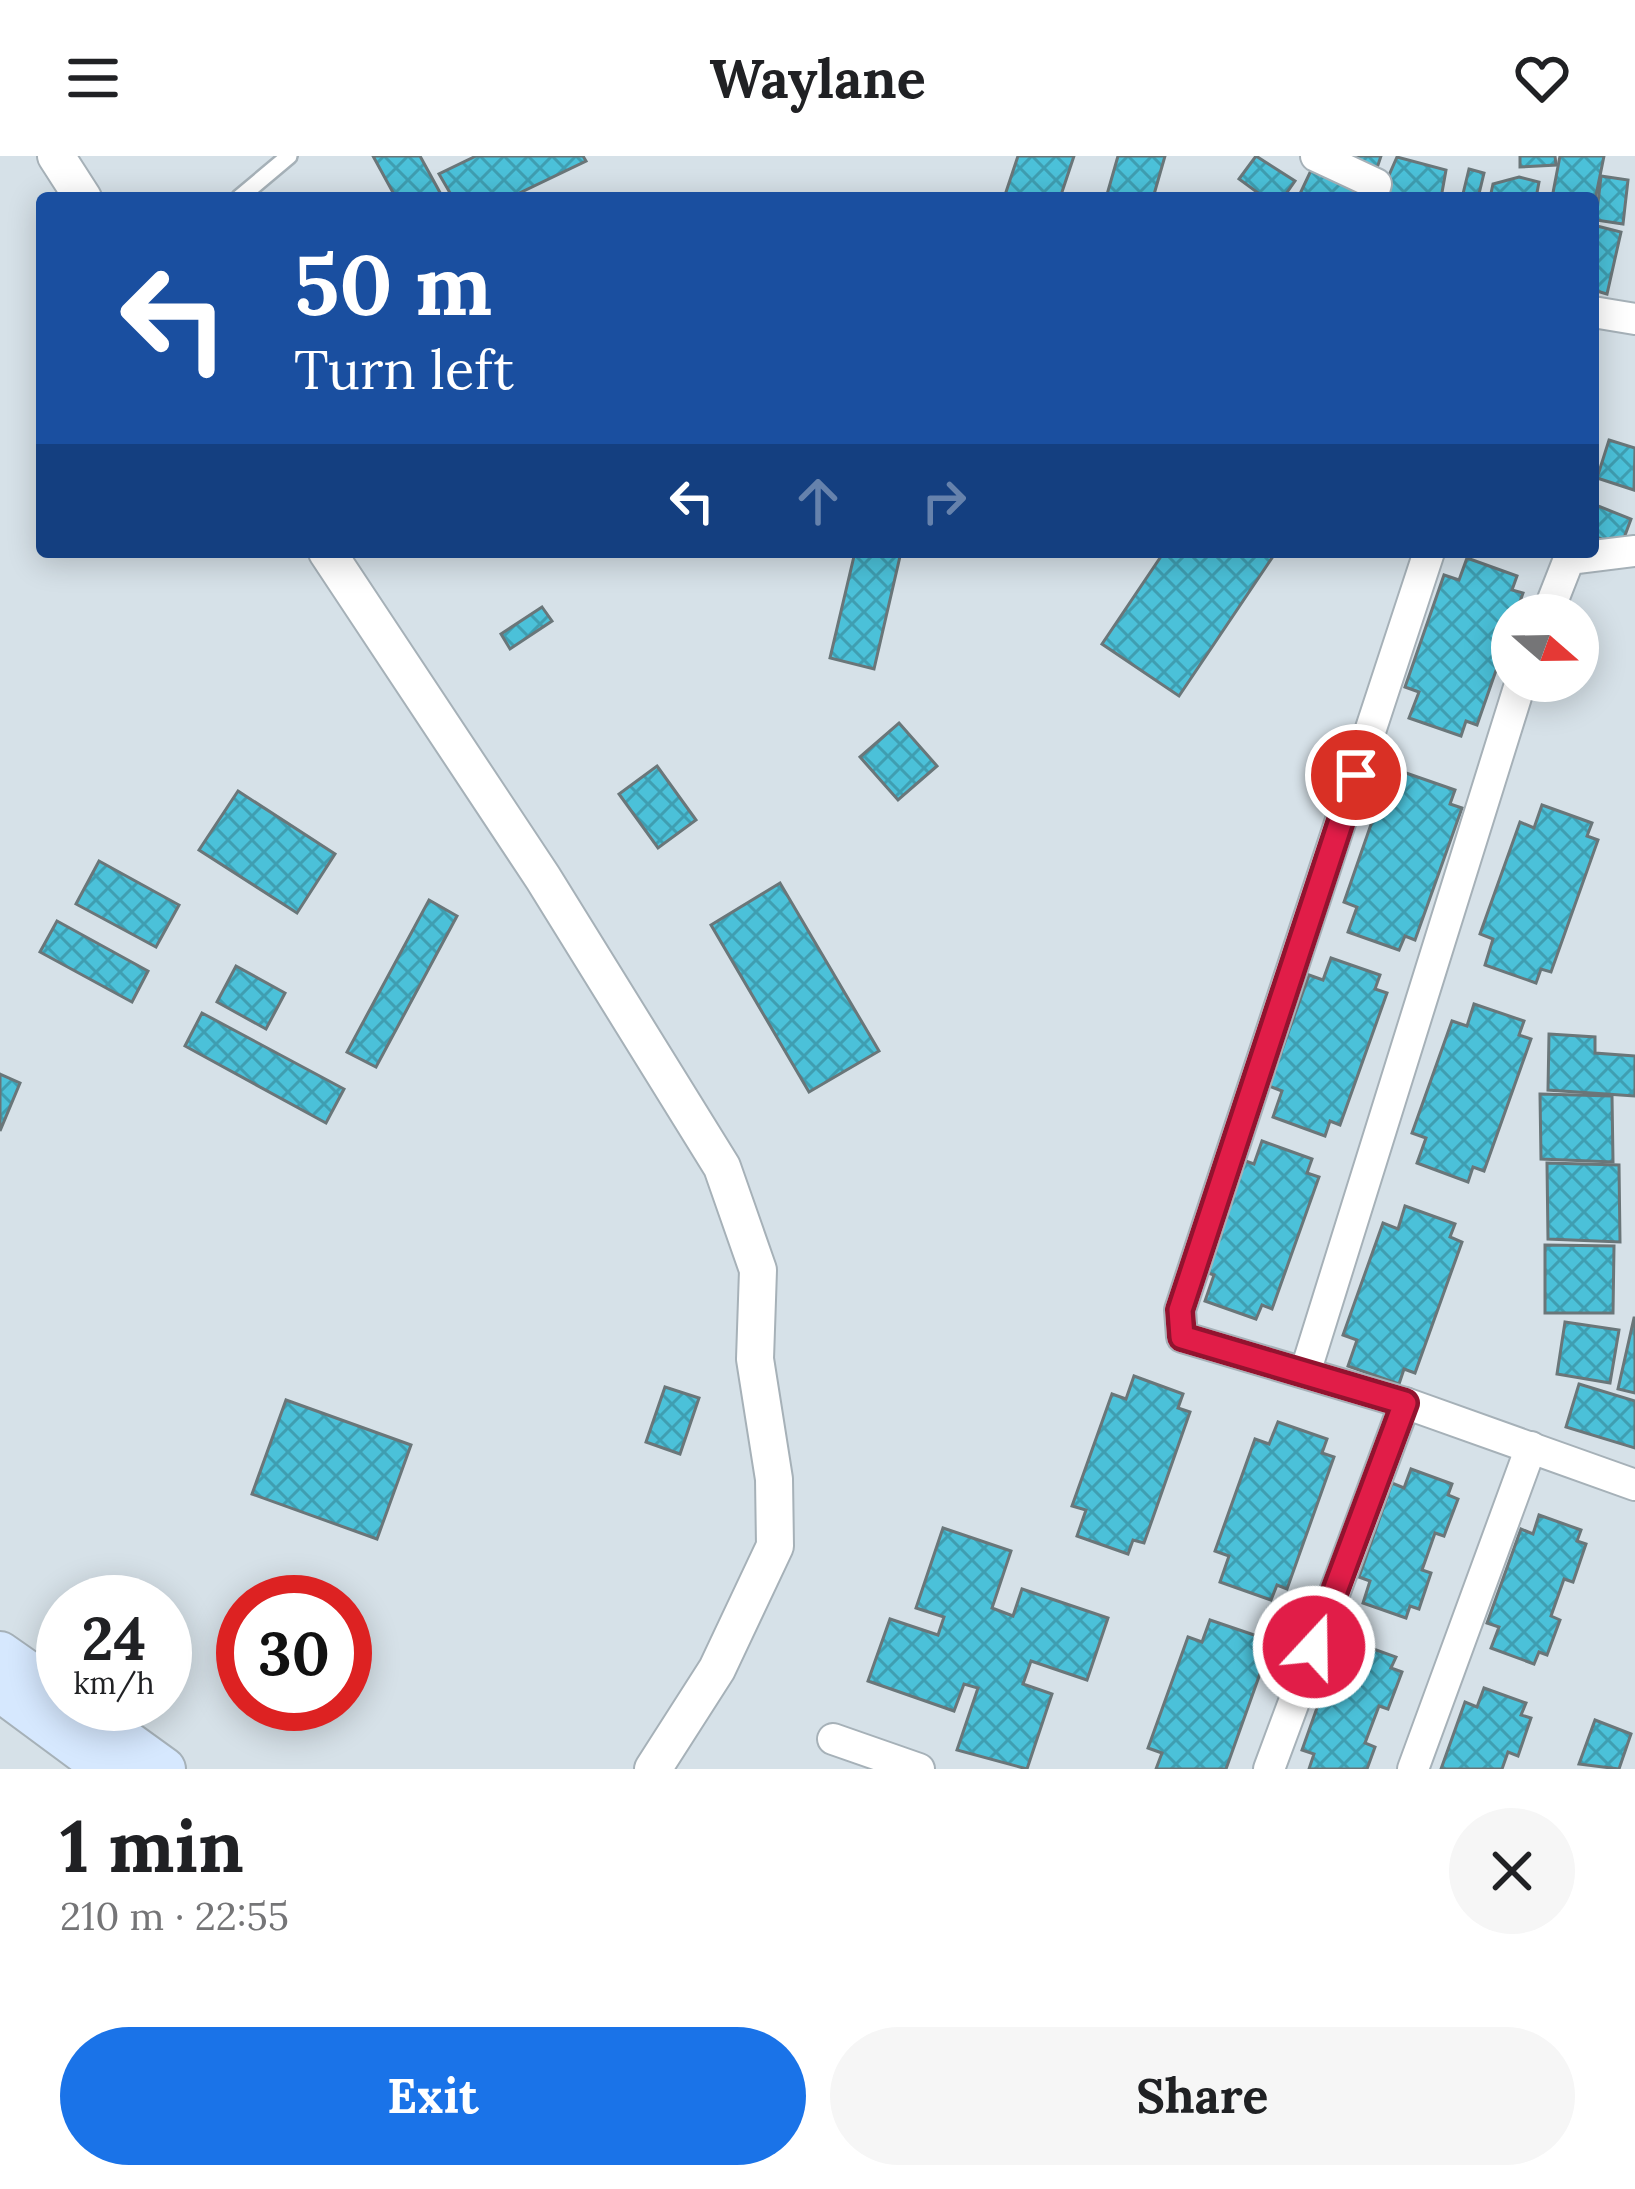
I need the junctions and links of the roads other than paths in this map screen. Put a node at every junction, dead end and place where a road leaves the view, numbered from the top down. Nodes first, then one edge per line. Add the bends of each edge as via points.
1 (56, 156) edge
2 (289, 156) edge
3 (1316, 156) edge
4 (79, 192) edge
5 (246, 192) edge
6 (1374, 192) edge
7 (1599, 313) edge
8 (1635, 319) edge
9 (1635, 551) edge
10 (1599, 555) edge
11 (331, 558) edge
12 (1427, 558) edge
13 (1577, 558) edge
14 (1555, 594) edge
15 (1514, 702) edge
16 (1305, 1373) junction
17 (1405, 1403) junction
18 (1531, 1447) junction
19 (1635, 1485) edge
20 (0, 1653) edge
21 (36, 1678) edge
22 (0, 1690) edge
23 (111, 1731) edge
24 (833, 1739) dead end
25 (107, 1769) edge
26 (164, 1769) edge
27 (653, 1769) edge
28 (919, 1769) edge
29 (1269, 1769) edge
30 (1413, 1769) edge

1 - 4 street
2 - 5 lane
3 - 6 street via 1376,184
7 - 8 street
9 - 10 street
11 - 27 street via 722,1167 758,1270 755,1359 774,1479 775,1546 717,1670
12 - 16 street via 1180,1310 1182,1337
13 - 14 street via 1569,559
15 - 16 street
16 - 17 street
17 - 18 street
17 - 29 street
18 - 19 street
18 - 30 street
20 - 21 main road
22 - 25 main road
23 - 26 main road
24 - 28 street

